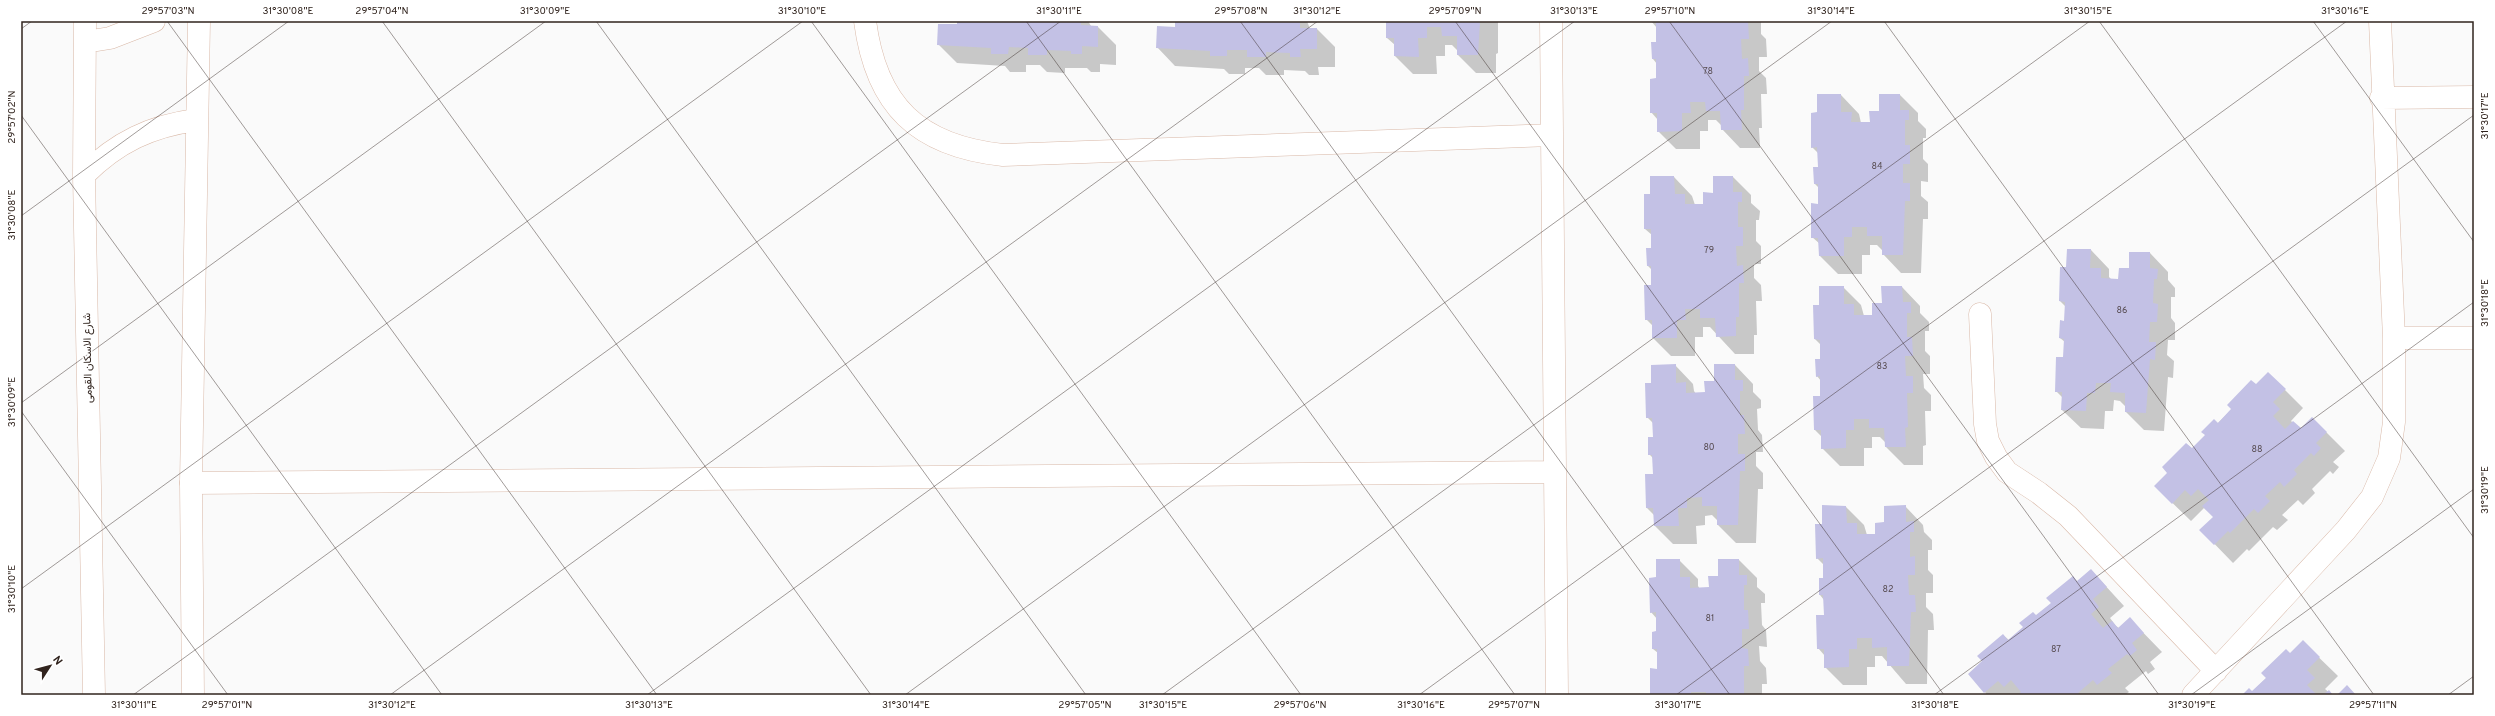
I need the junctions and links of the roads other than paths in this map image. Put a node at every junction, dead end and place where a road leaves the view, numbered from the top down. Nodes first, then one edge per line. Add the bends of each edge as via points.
1 (154, 21) edge
2 (199, 21) edge
3 (865, 21) edge
4 (1552, 21) edge
5 (2380, 21) edge
6 (85, 32) edge
7 (2474, 97) edge
8 (2381, 98) junction
9 (196, 120) junction
10 (1552, 135) junction
11 (84, 175) junction
12 (1980, 314) dead end
13 (2394, 338) junction
14 (2474, 338) edge
15 (1555, 472) junction
16 (191, 483) junction
17 (2216, 671) junction
18 (94, 695) edge
19 (193, 695) edge
20 (1557, 695) edge
21 (2193, 695) edge

1 - 6 street via 110,38
2 - 9 street
3 - 10 street via 868,50 879,79 895,105 917,126 943,142 972,152 1003,155
4 - 10 street
5 - 8 street
6 - 11 street, شارع الاسكان القومى
7 - 8 street
8 - 13 street
9 - 11 street via 171,123 123,142 102,156
9 - 16 street
10 - 15 street
11 - 18 street, شارع الاسكان القومى
12 - 17 street via 1985,424 1988,442 1996,457 2007,472 2068,516
13 - 14 street
13 - 17 street via 2394,422 2389,458 2372,497 2346,530
15 - 16 street
15 - 20 street
16 - 19 street
17 - 21 street

